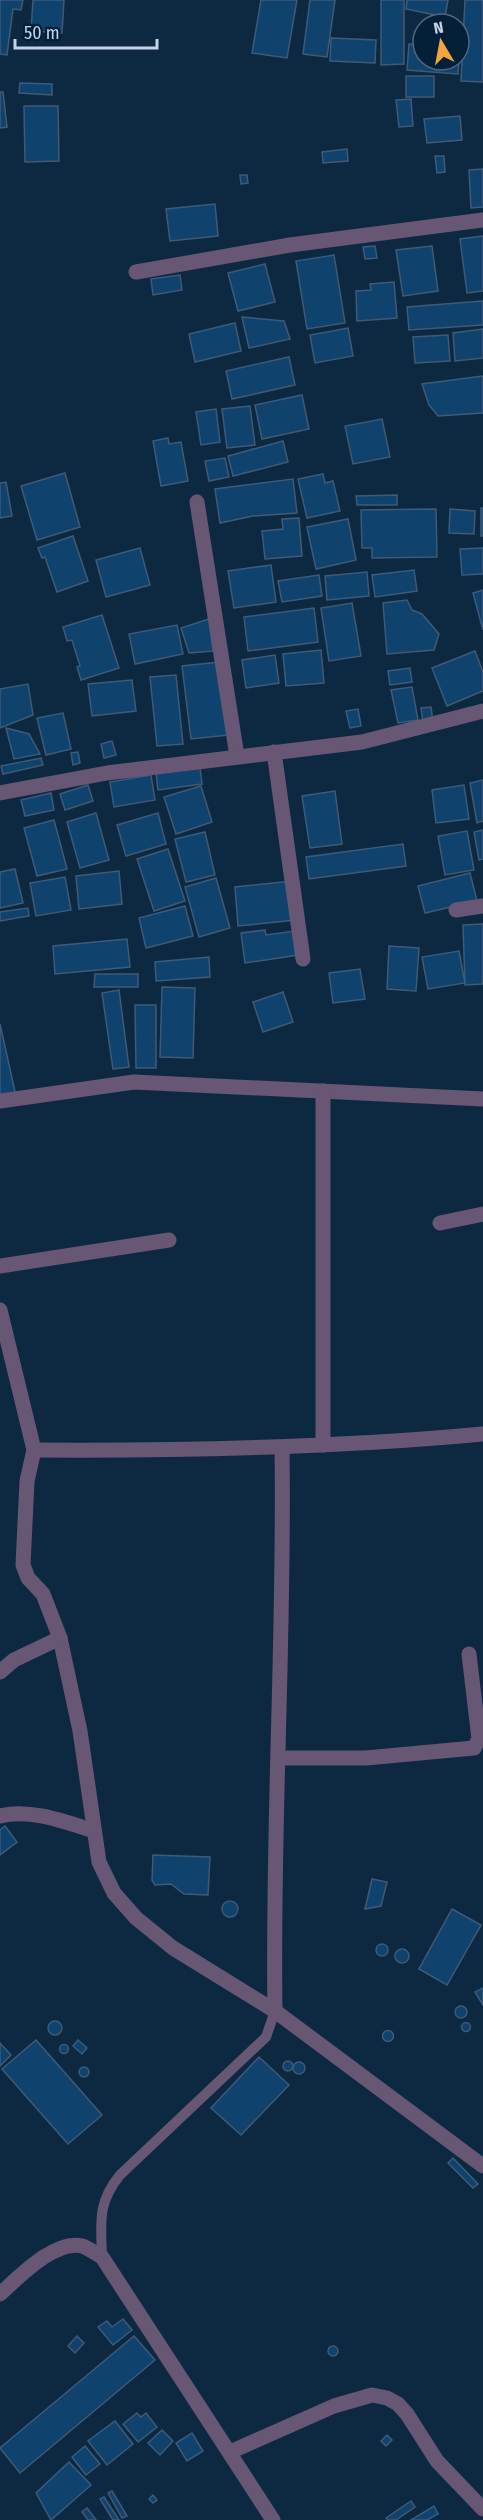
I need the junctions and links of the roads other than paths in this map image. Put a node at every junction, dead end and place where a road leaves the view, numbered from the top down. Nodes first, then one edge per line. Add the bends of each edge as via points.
1 (483, 220) edge
2 (136, 272) dead end
3 (197, 502) dead end
4 (483, 711) edge
5 (274, 752) junction
6 (237, 756) junction
7 (0, 793) edge
8 (483, 906) edge
9 (456, 910) dead end
10 (303, 959) dead end
11 (323, 1092) junction
12 (483, 1099) edge
13 (0, 1101) edge
14 (483, 1214) edge
15 (440, 1222) dead end
16 (169, 1240) dead end
17 (0, 1266) edge
18 (0, 1310) edge
19 (483, 1434) edge
20 (323, 1445) junction
21 (282, 1448) junction
22 (34, 1450) junction
23 (60, 1638) junction
24 (470, 1654) dead end
25 (0, 1672) edge
26 (279, 1758) junction
27 (0, 1816) edge
28 (94, 1831) junction
29 (275, 2011) junction
30 (483, 2166) edge
31 (102, 2257) junction
32 (0, 2294) edge
33 (230, 2452) junction
34 (483, 2509) edge
35 (273, 2520) edge

1 - 2 street via 290,245
3 - 6 street
4 - 5 street via 362,742
5 - 6 street
5 - 10 street
6 - 7 street via 107,773
8 - 9 street
11 - 12 street
11 - 13 street via 134,1082
11 - 20 street
14 - 15 street
16 - 17 street
18 - 22 street
19 - 20 street
20 - 21 street
21 - 22 street
21 - 26 street
22 - 23 street via 27,1481 23,1565 28,1578 43,1594
23 - 25 street via 14,1660
23 - 28 street via 80,1731
24 - 26 street via 479,1739 474,1748 366,1758
26 - 29 street
27 - 28 street via 33,1816
28 - 29 street via 99,1862 114,1893 136,1918 173,1948
29 - 30 street
29 - 31 lane via 266,2037 107,2191 101,2214
31 - 32 street via 81,2245 64,2247 47,2254
31 - 33 street
33 - 34 street via 334,2406 372,2395 387,2398 407,2414 443,2468
33 - 35 street

